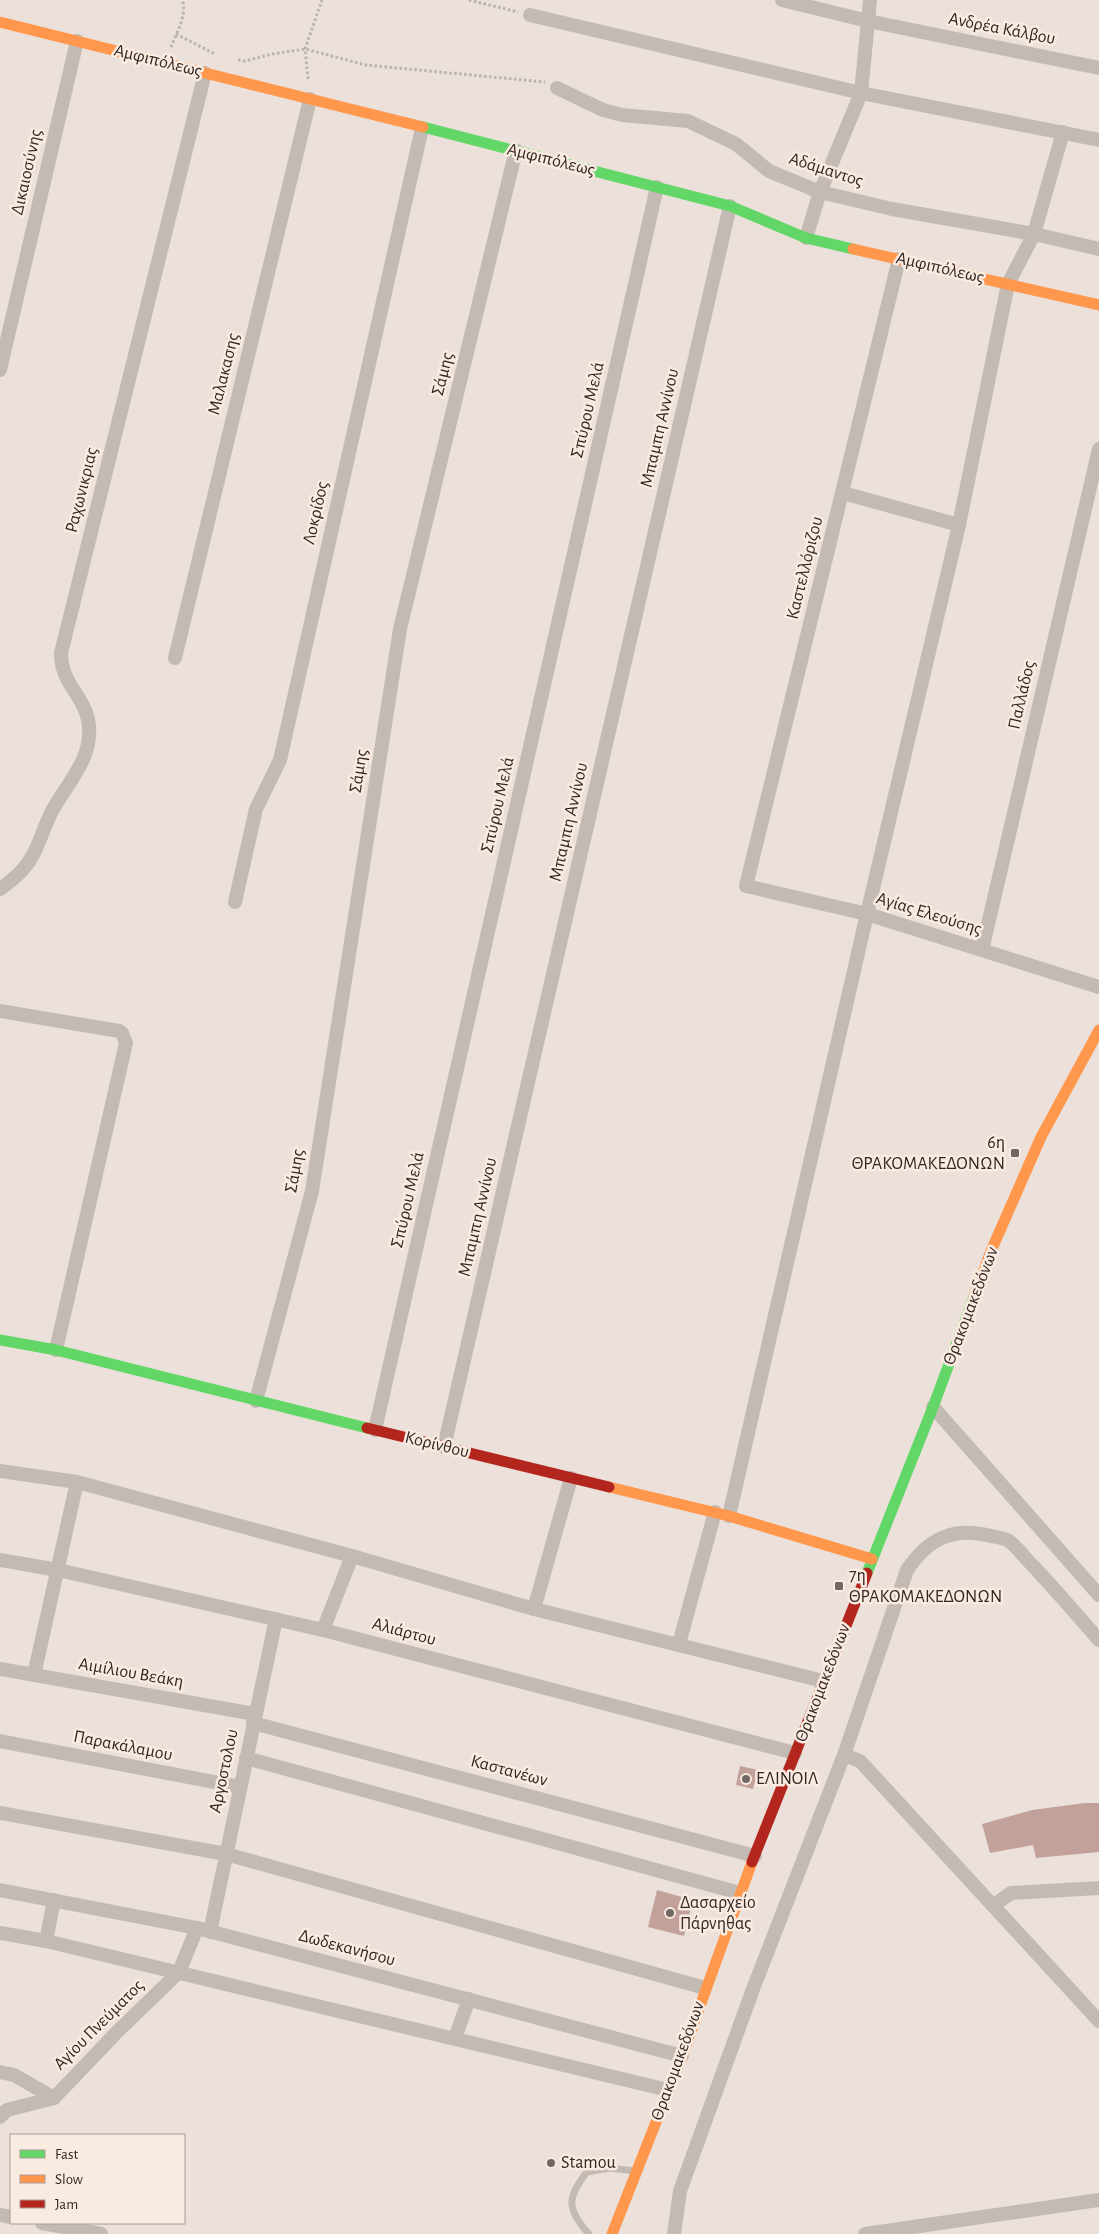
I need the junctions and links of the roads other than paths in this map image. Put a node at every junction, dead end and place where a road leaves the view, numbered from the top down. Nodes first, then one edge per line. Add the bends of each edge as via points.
1 (782, 0) edge
2 (870, 0) edge
3 (530, 15) road end
4 (868, 21) junction
5 (0, 22) edge
6 (77, 41) junction
7 (1099, 68) edge
8 (205, 73) junction
9 (557, 88) road end
10 (861, 93) junction
11 (310, 99) junction
12 (422, 128) junction
13 (1063, 132) junction
14 (1099, 140) edge
15 (516, 150) junction
16 (657, 187) junction
17 (820, 192) junction
18 (730, 206) junction
19 (1034, 234) junction
20 (806, 238) junction
21 (1099, 249) edge
22 (899, 259) junction
23 (1008, 284) junction
24 (1099, 305) edge
25 (0, 370) edge
26 (1099, 449) edge
27 (843, 492) junction
28 (959, 525) junction
29 (175, 658) dead end
30 (746, 886) joint
31 (0, 889) edge
32 (235, 902) dead end
33 (867, 914) junction
34 (982, 950) junction
35 (1099, 987) edge
36 (0, 1011) edge
37 (1099, 1030) edge
38 (0, 1340) edge
39 (56, 1350) junction
40 (256, 1401) junction
41 (933, 1407) junction
42 (375, 1430) junction
43 (444, 1447) junction
44 (0, 1471) edge
45 (571, 1478) junction
46 (77, 1482) junction
47 (715, 1512) junction
48 (730, 1516) junction
49 (352, 1556) junction
50 (872, 1559) junction
51 (0, 1560) edge
52 (58, 1570) junction
53 (1099, 1594) edge
54 (534, 1609) junction
55 (276, 1619) junction
56 (323, 1630) junction
57 (1099, 1640) edge
58 (679, 1644) junction
59 (0, 1669) edge
60 (34, 1675) junction
61 (824, 1682) junction
62 (254, 1718) junction
63 (0, 1741) edge
64 (795, 1753) junction
65 (844, 1755) junction
66 (246, 1758) junction
67 (240, 1787) junction
68 (0, 1814) edge
69 (226, 1854) junction
70 (755, 1856) junction
71 (1099, 1888) edge
72 (0, 1890) edge
73 (740, 1893) junction
74 (54, 1900) junction
75 (994, 1905) junction
76 (204, 1930) junction
77 (0, 1933) edge
78 (46, 1941) junction
79 (179, 1972) junction
80 (705, 1988) junction
81 (469, 1999) junction
82 (1099, 2021) edge
83 (455, 2038) junction
84 (682, 2056) junction
85 (0, 2072) edge
86 (668, 2090) junction
87 (54, 2098) junction
88 (0, 2116) edge
89 (637, 2171) junction
90 (1099, 2200) edge
91 (47, 2224) edge
92 (101, 2234) edge
93 (589, 2234) edge
94 (612, 2234) edge
95 (674, 2234) edge
96 (865, 2234) edge

1 - 4 street, Ανδρέα Κάλβου
2 - 4 street
3 - 10 street
4 - 7 street, Ανδρέα Κάλβου
4 - 10 street
5 - 6 street, Αμφιπόλεως
6 - 8 street, Αμφιπόλεως
6 - 25 street, Δικαιοσύνης
8 - 11 street, Αμφιπόλεως
8 - 31 street, Ραχωνικριας via 61,653 63,674 87,716 88,747 78,772 52,812 29,862
9 - 17 street, Αδάμαντος via 609,112 688,121 736,144 769,171
10 - 13 street
10 - 17 street
11 - 12 street, Αμφιπόλεως
11 - 29 street, Μαλακασης
12 - 15 street, Αμφιπόλεως
12 - 32 street, Λοκρίδος via 280,760 256,809
13 - 14 street
13 - 19 street
15 - 16 street, Αμφιπόλεως
15 - 40 street, Σάμης via 400,629 312,1191
16 - 18 street, Αμφιπόλεως
16 - 42 street, Σπύρου Μελά
17 - 19 street, Αδάμαντος via 892,209
17 - 20 street
18 - 20 street, Αμφιπόλεως
18 - 43 street, Μπαμπη Αννίνου
19 - 21 street, Αδάμαντος
19 - 23 street
20 - 22 street, Αμφιπόλεως
22 - 23 street, Αμφιπόλεως
22 - 27 street, Καστελλόριζου
23 - 24 street, Αμφιπόλεως
23 - 28 street
26 - 34 street, Παλλάδος
27 - 28 street
27 - 30 street, Καστελλόριζου
28 - 33 street
30 - 33 street, Αγίας Ελεούσης
33 - 34 street, Αγίας Ελεούσης
33 - 48 street
34 - 35 street, Αγίας Ελεούσης
36 - 39 street via 118,1031 126,1043
37 - 41 street, Θρακομακεδόνων via 1020,1182
38 - 39 street, Κορίνθου
39 - 40 street, Κορίνθου
40 - 42 street, Κορίνθου
41 - 50 street, Θρακομακεδόνων
41 - 53 street
42 - 43 street, Κορίνθου
43 - 45 street, Κορίνθου
44 - 46 street
45 - 47 street, Κορίνθου
45 - 54 street
46 - 49 street
46 - 52 street
47 - 48 street, Κορίνθου
47 - 58 street
48 - 50 street, Κορίνθου
49 - 54 street
49 - 56 street
50 - 61 street, Θρακομακεδόνων
51 - 52 street, Αλιάρτου
52 - 55 street, Αλιάρτου
52 - 60 street
54 - 58 street
55 - 56 street, Αλιάρτου
55 - 62 street, Αργοστολου
56 - 64 street, Αλιάρτου
57 - 65 street via 1008,1540 968,1532 936,1540 907,1570
58 - 61 street
59 - 60 street, Αιμίλιου Βεάκη
60 - 62 street, Αιμίλιου Βεάκη
61 - 64 street, Θρακομακεδόνων
62 - 66 street, Αργοστολου
62 - 70 street, Καστανέων
63 - 67 street, Παρακάλαμου
64 - 70 street, Θρακομακεδόνων
65 - 75 street via 860,1761
65 - 95 street via 680,2190
66 - 67 street, Αργοστολου
66 - 73 street
67 - 69 street, Αργοστολου
68 - 69 street
69 - 76 street, Αργοστολου
69 - 80 street
70 - 73 street, Θρακομακεδόνων
71 - 75 street via 1011,1893
72 - 74 street, Δωδεκανήσου
73 - 80 street, Θρακομακεδόνων
74 - 76 street, Δωδεκανήσου
74 - 78 street
75 - 82 street
76 - 79 street, Αγίου Πνεύματος
76 - 81 street, Δωδεκανήσου
77 - 78 street
78 - 79 street
79 - 83 street
79 - 87 street, Αγίου Πνεύματος
80 - 84 street, Θρακομακεδόνων
81 - 83 street
81 - 84 street, Δωδεκανήσου
83 - 86 street
84 - 86 street, Θρακομακεδόνων
85 - 87 street via 14,2075
86 - 89 street, Θρακομακεδόνων
87 - 88 street, Αγίου Πνεύματος via 7,2110
89 - 93 lane via 610,2168 587,2172 574,2188 571,2208
89 - 94 street, Θρακομακεδόνων
90 - 96 street
91 - 92 street

